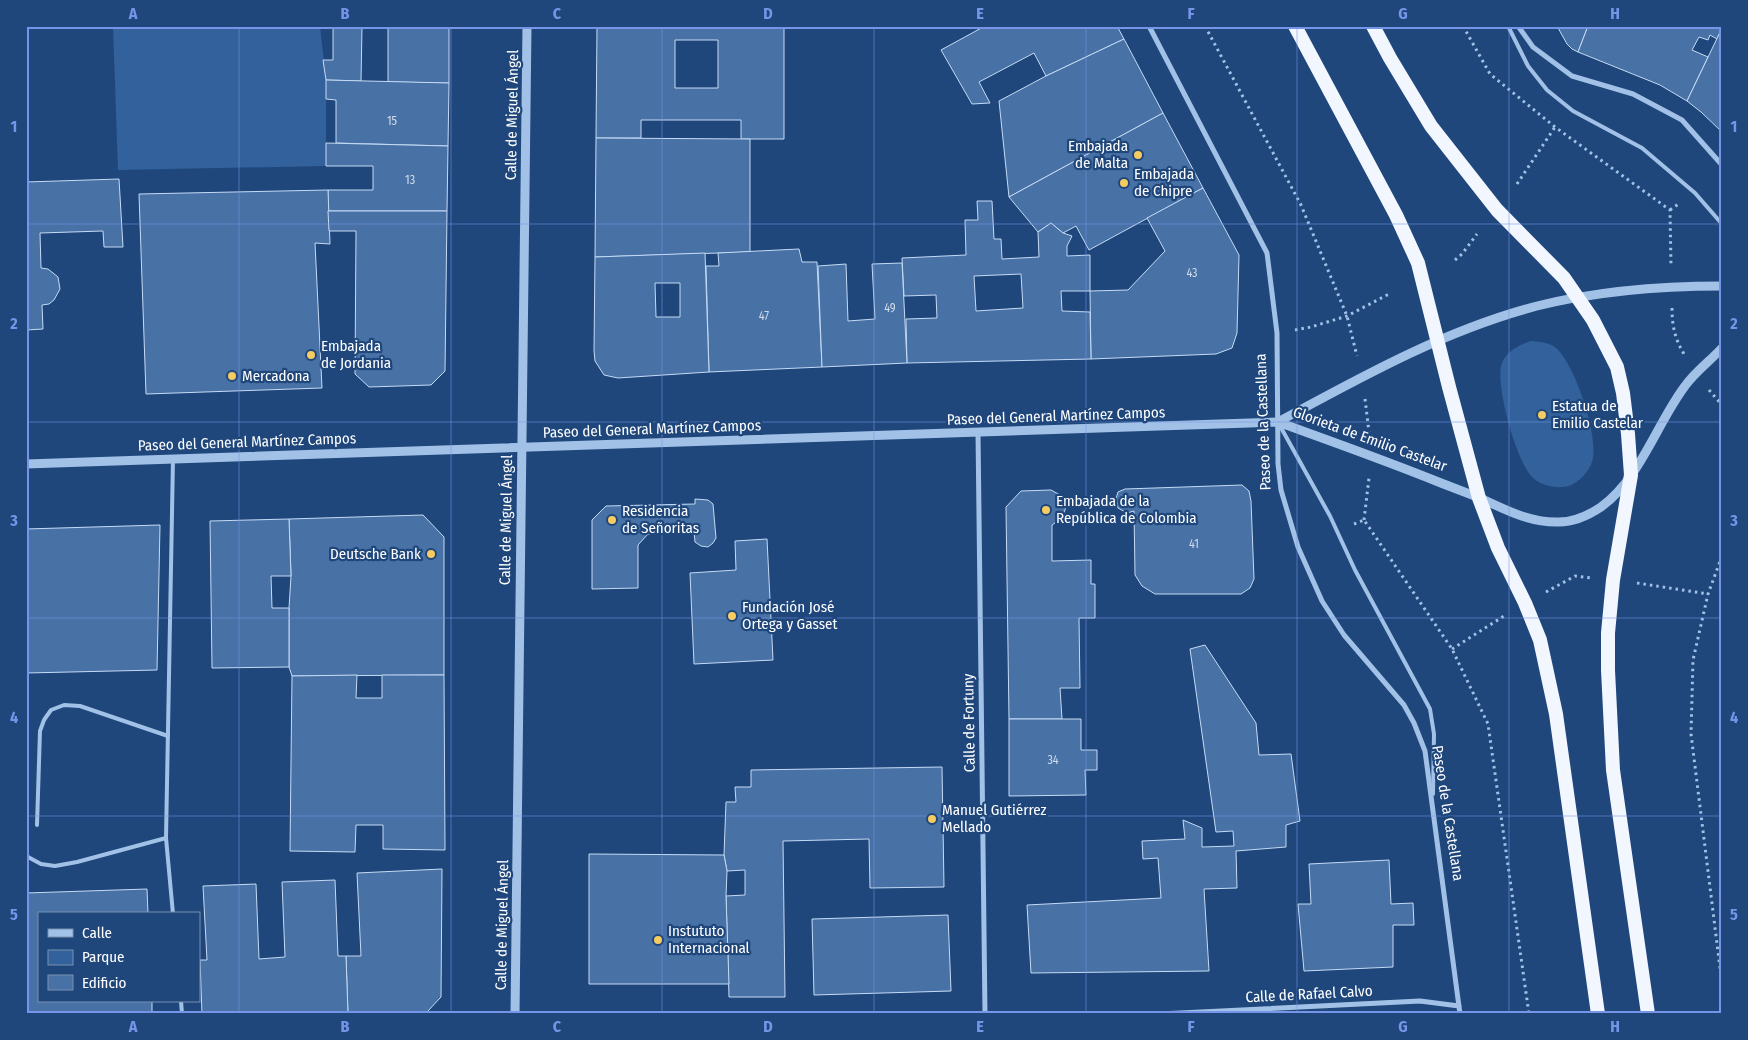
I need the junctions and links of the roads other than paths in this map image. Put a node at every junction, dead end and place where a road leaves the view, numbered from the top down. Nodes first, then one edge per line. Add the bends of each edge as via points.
1 (526, 26) edge
2 (1149, 26) edge
3 (1295, 26) edge
4 (1373, 26) edge
5 (1508, 26) edge
6 (1518, 26) edge
7 (1722, 165) edge
8 (1722, 224) edge
9 (1722, 286) edge
10 (1580, 298) junction
11 (1438, 340) junction
12 (1722, 348) edge
13 (1278, 422) junction
14 (978, 432) junction
15 (521, 446) junction
16 (173, 459) junction
17 (26, 464) edge
18 (1630, 475) junction
19 (1480, 498) junction
20 (168, 736) junction
21 (1432, 799) junction
22 (37, 825) dead end
23 (166, 838) junction
24 (26, 853) edge
25 (173, 912) edge
26 (1459, 1006) junction
27 (515, 1014) edge
28 (985, 1014) edge
29 (1160, 1014) edge
30 (1460, 1014) edge
31 (1598, 1014) edge
32 (1648, 1014) edge

1 - 15 street, Calle de Miguel Ángel
2 - 13 street, Paseo de la Castellana via 1268,253 1276,333
3 - 11 highway via 1412,247
4 - 10 highway via 1431,126 1497,210
5 - 8 lane via 1528,66 1547,90 1573,112 1642,148 1695,193
6 - 7 street via 1533,47 1572,76 1633,94 1682,120
9 - 10 street, Glorieta de Emilio Castelar via 1671,286
10 - 11 street, Glorieta de Emilio Castelar via 1537,306
10 - 18 highway via 1616,367 1623,393
11 - 13 street, Glorieta de Emilio Castelar via 1362,376
11 - 19 highway, Glorieta de Emilio Castelar
12 - 18 street, Glorieta de Emilio Castelar via 1685,385
13 - 14 street, Paseo del General Martínez Campos
13 - 19 street, Glorieta de Emilio Castelar
13 - 21 lane via 1430,709 1434,734
13 - 21 street, Paseo de la Castellana via 1281,490 1309,573 1322,601 1344,634 1404,705 1414,723 1425,751
14 - 15 street, Paseo del General Martínez Campos
14 - 28 street, Calle de Fortuny
15 - 16 street, Paseo del General Martínez Campos
15 - 27 street, Calle de Miguel Ángel
16 - 17 street, Paseo del General Martínez Campos
16 - 20 lane
18 - 19 street, Glorieta de Emilio Castelar via 1601,506 1574,520 1559,522 1522,517
18 - 32 highway via 1613,580 1608,670 1613,770
19 - 31 highway via 1498,548 1540,640 1556,714
20 - 22 lane via 80,706 64,705 51,710 40,731
20 - 23 lane
21 - 26 street, Paseo de la Castellana
23 - 24 lane via 55,866 41,864
23 - 25 lane
26 - 29 street, Calle de Rafael Calvo via 1420,1001
26 - 30 street, Paseo de la Castellana

